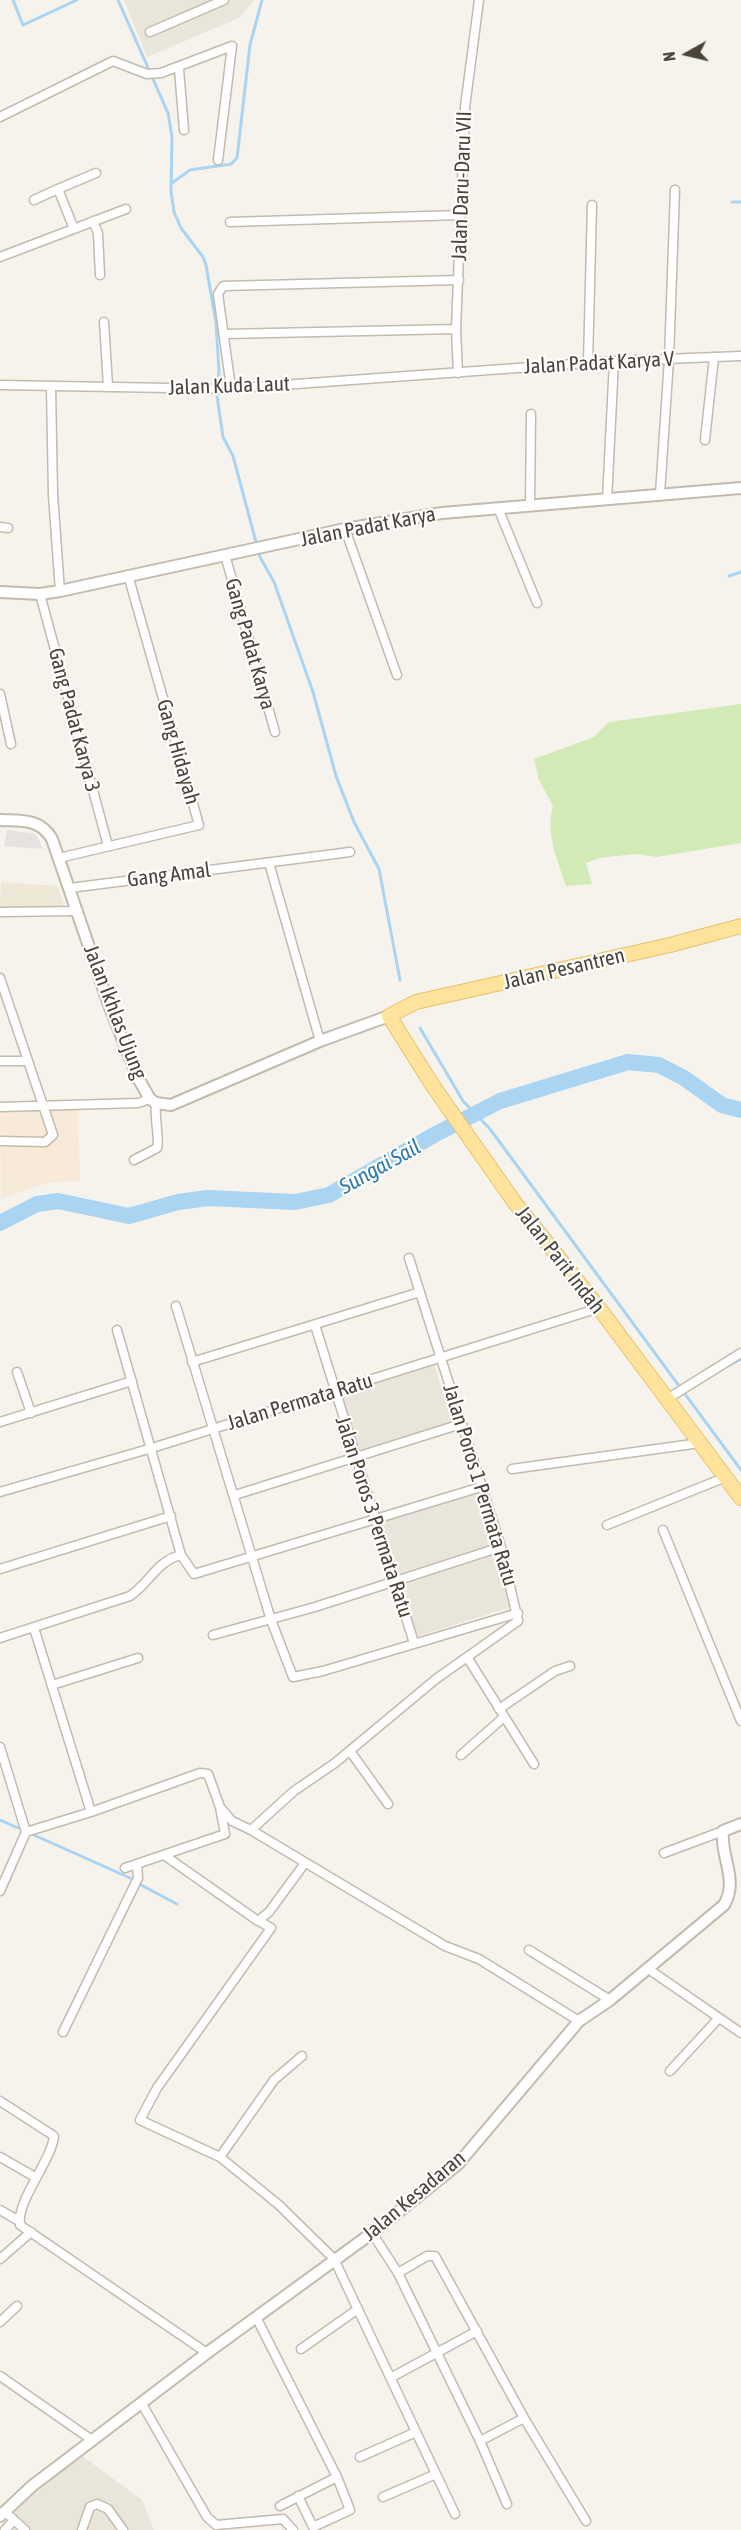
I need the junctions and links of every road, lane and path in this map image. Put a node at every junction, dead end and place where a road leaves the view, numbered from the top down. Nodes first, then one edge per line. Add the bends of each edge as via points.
1 (224, 0) edge
2 (479, 0) edge
3 (150, 33) dead end
4 (179, 69) junction
5 (0, 117) edge
6 (184, 130) dead end
7 (218, 159) dead end
8 (96, 173) dead end
9 (58, 189) junction
10 (675, 190) dead end
11 (34, 200) dead end
12 (592, 205) dead end
13 (126, 209) dead end
14 (460, 215) junction
15 (93, 221) junction
16 (230, 222) dead end
17 (74, 229) junction
18 (0, 257) edge
19 (100, 275) dead end
20 (459, 280) junction
21 (104, 322) dead end
22 (456, 329) junction
23 (225, 334) junction
24 (741, 356) edge
25 (714, 357) junction
26 (669, 359) junction
27 (614, 361) junction
28 (588, 363) junction
29 (458, 373) junction
30 (0, 385) edge
31 (108, 386) junction
32 (51, 387) junction
33 (229, 389) junction
34 (531, 414) dead end
35 (705, 440) dead end
36 (741, 488) edge
37 (660, 494) junction
38 (607, 500) junction
39 (530, 505) junction
40 (498, 508) junction
41 (345, 530) junction
42 (225, 555) junction
43 (128, 575) junction
44 (60, 591) junction
45 (0, 592) edge
46 (40, 594) junction
47 (537, 603) dead end
48 (397, 675) dead end
49 (0, 694) edge
50 (275, 732) dead end
51 (11, 744) dead end
52 (0, 820) edge
53 (108, 846) junction
54 (350, 852) dead end
55 (59, 858) junction
56 (269, 862) junction
57 (70, 888) junction
58 (78, 911) junction
59 (0, 912) edge
60 (741, 926) edge
61 (0, 978) edge
62 (389, 1016) junction
63 (320, 1041) junction
64 (0, 1061) edge
65 (27, 1061) junction
66 (153, 1101) junction
67 (41, 1106) junction
68 (0, 1107) edge
69 (0, 1141) edge
70 (134, 1160) dead end
71 (409, 1258) dead end
72 (420, 1292) junction
73 (176, 1306) dead end
74 (599, 1308) junction
75 (315, 1325) junction
76 (117, 1330) dead end
77 (741, 1353) edge
78 (441, 1359) junction
79 (192, 1362) junction
80 (18, 1372) dead end
81 (132, 1381) junction
82 (334, 1392) junction
83 (671, 1397) junction
84 (31, 1413) junction
85 (0, 1422) edge
86 (461, 1424) junction
87 (212, 1428) junction
88 (700, 1443) junction
89 (152, 1448) junction
90 (354, 1458) junction
91 (512, 1470) dead end
92 (726, 1478) junction
93 (481, 1486) junction
94 (0, 1492) edge
95 (235, 1495) junction
96 (741, 1498) edge
97 (171, 1516) junction
98 (374, 1519) junction
99 (607, 1525) dead end
100 (663, 1530) dead end
101 (501, 1547) junction
102 (181, 1555) junction
103 (253, 1556) junction
104 (0, 1569) edge
105 (394, 1581) junction
106 (518, 1613) junction
107 (271, 1620) junction
108 (34, 1628) junction
109 (213, 1635) dead end
110 (0, 1638) edge
111 (414, 1642) junction
112 (467, 1657) junction
113 (138, 1658) dead end
114 (570, 1666) dead end
115 (52, 1685) junction
116 (499, 1709) junction
117 (504, 1717) junction
118 (741, 1721) edge
119 (0, 1747) edge
120 (350, 1751) junction
121 (461, 1755) dead end
122 (534, 1764) dead end
123 (388, 1803) dead end
124 (220, 1807) junction
125 (91, 1812) junction
126 (741, 1824) edge
127 (250, 1830) junction
128 (723, 1831) junction
129 (26, 1832) junction
130 (664, 1853) dead end
131 (164, 1856) junction
132 (305, 1863) junction
133 (137, 1864) junction
134 (124, 1868) dead end
135 (0, 1892) edge
136 (259, 1921) junction
137 (529, 1950) dead end
138 (647, 1968) junction
139 (610, 2000) junction
140 (718, 2019) junction
141 (579, 2021) junction
142 (63, 2032) dead end
143 (741, 2033) edge
144 (302, 2056) dead end
145 (670, 2071) dead end
146 (0, 2101) edge
147 (0, 2157) edge
148 (220, 2157) junction
149 (35, 2177) junction
150 (0, 2211) edge
151 (19, 2221) junction
152 (31, 2232) junction
153 (372, 2233) junction
154 (0, 2259) edge
155 (334, 2259) junction
156 (399, 2274) junction
157 (17, 2306) dead end
158 (358, 2309) junction
159 (257, 2319) junction
160 (0, 2322) edge
161 (477, 2331) junction
162 (301, 2349) dead end
163 (207, 2354) junction
164 (437, 2354) junction
165 (0, 2376) edge
166 (392, 2377) junction
167 (142, 2403) junction
168 (524, 2418) junction
169 (416, 2432) junction
170 (92, 2440) junction
171 (480, 2440) junction
172 (360, 2457) dead end
173 (436, 2474) junction
174 (337, 2477) junction
175 (298, 2496) junction
176 (383, 2497) dead end
177 (507, 2504) dead end
178 (280, 2506) dead end
179 (2, 2514) edge
180 (455, 2514) dead end
181 (14, 2520) junction
182 (586, 2521) dead end
183 (5, 2530) edge
184 (25, 2530) edge
185 (82, 2530) edge
186 (123, 2530) edge
187 (293, 2530) edge

1 - 3 street
2 - 14 street, Jalan Daru-Daru VII via 465,107
4 - 5 street via 147,74 113,62
4 - 6 street
4 - 7 street via 232,46
8 - 9 street
9 - 11 street
9 - 17 street
10 - 26 street
12 - 28 street
13 - 15 street
14 - 16 street
14 - 20 street, Jalan Daru-Daru VII
15 - 17 street
15 - 19 street via 98,233
17 - 18 street
20 - 22 street, Jalan Daru-Daru VII
20 - 23 street via 228,285 220,288 218,294
21 - 31 street
22 - 23 street
22 - 29 street, Jalan Daru-Daru VII
23 - 33 street
24 - 25 street, Jalan Padat Karya V
25 - 26 street, Jalan Padat Karya V
25 - 35 street
26 - 27 street, Jalan Padat Karya V
26 - 37 street
27 - 28 street, Jalan Padat Karya V
27 - 38 street
28 - 29 street, Jalan Padat Karya V
29 - 33 street, Jalan Kuda Laut
30 - 32 street, Jalan Kuda Laut
31 - 32 street, Jalan Kuda Laut
31 - 33 street, Jalan Kuda Laut
32 - 44 street
34 - 39 street
36 - 37 street, Jalan Padat Karya
37 - 38 street, Jalan Padat Karya
38 - 39 street, Jalan Padat Karya
39 - 40 street, Jalan Padat Karya
40 - 41 street, Jalan Padat Karya via 442,513
40 - 47 street
41 - 42 street, Jalan Padat Karya
41 - 48 street
42 - 43 street, Jalan Padat Karya
42 - 50 street, Gang Padat Karya
43 - 44 street, Jalan Padat Karya
43 - 53 street, Gang Hidayah via 199,825
44 - 46 street, Jalan Padat Karya
45 - 46 street, Jalan Padat Karya
46 - 53 street, Gang Padat Karya 3
49 - 51 street
52 - 55 street, Jalan Ikhlas Ujung via 44,826
53 - 55 street, Gang Hidayah
54 - 56 street, Gang Amal
55 - 57 street, Jalan Ikhlas Ujung
56 - 57 street, Gang Amal
56 - 63 street
57 - 58 street, Jalan Ikhlas Ujung
58 - 59 street
58 - 66 street, Jalan Ikhlas Ujung via 109,1005 138,1078
60 - 62 main road, Jalan Pesantren via 416,1002
61 - 65 street
62 - 63 street, Jalan Ikhlas Ujung
62 - 74 main road, Jalan Parit Indah via 474,1146
63 - 66 street, Jalan Ikhlas Ujung via 171,1105
64 - 65 street
65 - 67 street
66 - 67 street
66 - 70 street via 159,1142 157,1148
67 - 68 street
67 - 69 street via 52,1135 48,1140
71 - 72 street, Jalan Poros 1 Permata Ratu
72 - 75 street
72 - 78 street, Jalan Poros 1 Permata Ratu
73 - 79 street
74 - 78 street, Jalan Permata Ratu
74 - 83 main road, Jalan Parit Indah
75 - 79 street
75 - 82 street, Jalan Poros 3 Permata Ratu
76 - 81 street
77 - 83 street
78 - 82 street, Jalan Permata Ratu
78 - 86 street, Jalan Poros 1 Permata Ratu
79 - 87 street
80 - 84 street
81 - 84 street
81 - 89 street
82 - 87 street, Jalan Permata Ratu
82 - 90 street, Jalan Poros 3 Permata Ratu
83 - 88 main road, Jalan Parit Indah
84 - 85 street
86 - 90 street
86 - 93 street, Jalan Poros 1 Permata Ratu
87 - 89 street, Jalan Permata Ratu
87 - 95 street
88 - 91 street
88 - 92 main road, Jalan Parit Indah
89 - 94 street, Jalan Permata Ratu
89 - 97 street
90 - 95 street
90 - 98 street, Jalan Poros 3 Permata Ratu
92 - 96 main road, Jalan Parit Indah
92 - 99 street
93 - 98 street
93 - 101 street, Jalan Poros 1 Permata Ratu
95 - 103 street
97 - 102 street
97 - 104 street
98 - 103 street
98 - 105 street, Jalan Poros 3 Permata Ratu
100 - 118 street
101 - 105 street
101 - 106 street, Jalan Poros 1 Permata Ratu
102 - 103 street via 194,1574
102 - 108 street via 166,1559 130,1596
103 - 107 street
105 - 107 street
105 - 111 street, Jalan Poros 3 Permata Ratu
106 - 111 street
106 - 112 street via 518,1621
107 - 109 street
107 - 111 street via 291,1674 296,1678
108 - 110 street
108 - 115 street
112 - 116 street
112 - 120 street
113 - 115 street
114 - 116 street via 555,1671
115 - 125 street
116 - 117 street
117 - 121 street
117 - 122 street
119 - 129 street
120 - 123 street
120 - 127 street via 294,1791
124 - 125 street via 210,1777 203,1773
124 - 127 street via 232,1821
124 - 131 street via 225,1834
125 - 129 street
126 - 128 street
127 - 132 street
128 - 130 street
128 - 138 street, Jalan Kesadaran via 721,1844 731,1880 729,1896 724,1905
129 - 135 street
131 - 133 street
131 - 136 street
132 - 136 street
132 - 141 street via 445,1946 479,1959
133 - 134 street
133 - 142 street via 138,1878
136 - 148 street via 271,1928 157,2088 140,2120
137 - 139 street
138 - 139 street, Jalan Kesadaran
138 - 140 street
139 - 141 street, Jalan Kesadaran
140 - 143 street
140 - 145 street
141 - 153 street, Jalan Kesadaran via 458,2164
144 - 148 street via 274,2080
146 - 149 street via 54,2136
147 - 149 street
148 - 155 street via 272,2198
149 - 151 street
150 - 151 street
151 - 152 street
152 - 154 street
152 - 163 street
153 - 155 street, Jalan Kesadaran
153 - 156 street
155 - 158 street
155 - 159 street, Jalan Kesadaran
156 - 161 street via 426,2256 435,2256
156 - 164 street
157 - 160 street
158 - 162 street
158 - 166 street
159 - 163 street, Jalan Kesadaran
159 - 174 street
161 - 164 street
161 - 168 street
163 - 167 street, Jalan Kesadaran
164 - 166 street
164 - 171 street
165 - 170 street
166 - 169 street
167 - 170 street, Jalan Kesadaran
167 - 187 street via 207,2517 216,2524 283,2519
168 - 171 street
168 - 182 street
169 - 172 street
169 - 173 street
170 - 179 street, Jalan Kesadaran
171 - 177 street
173 - 176 street
173 - 180 street
174 - 175 street
174 - 175 street via 350,2511 313,2527
175 - 178 street
179 - 181 street
181 - 183 street
181 - 184 street
185 - 186 street via 90,2507 97,2504 108,2509

